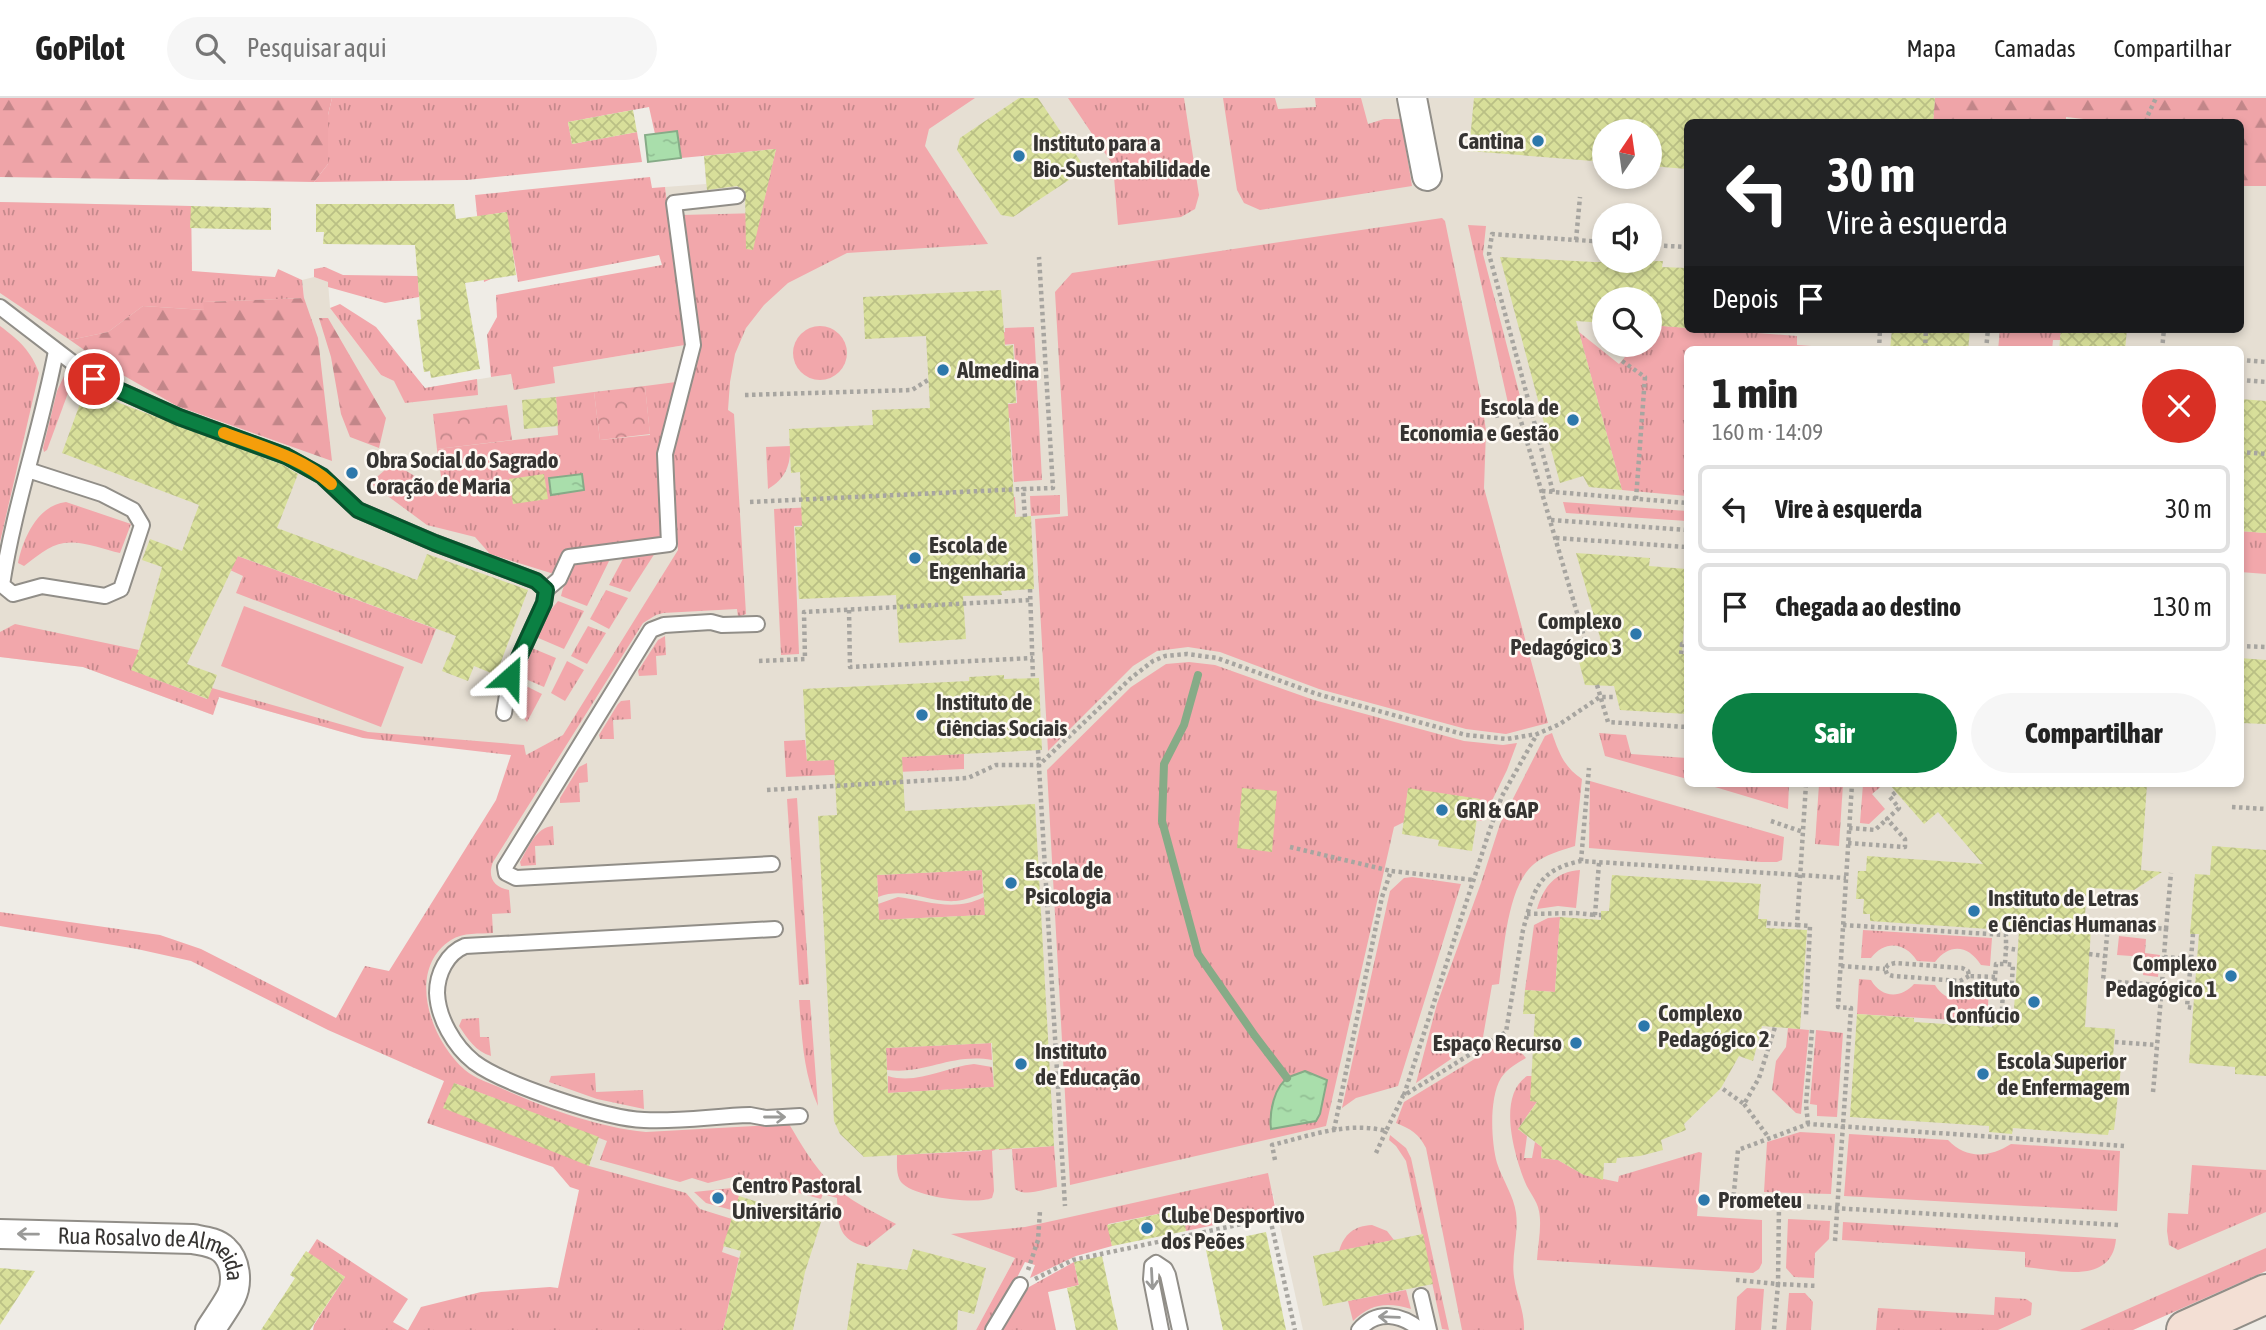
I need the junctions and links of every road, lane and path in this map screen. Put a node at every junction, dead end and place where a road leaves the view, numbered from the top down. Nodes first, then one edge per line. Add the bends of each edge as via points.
1 (1412, 98) edge
2 (2156, 98) edge
3 (2147, 119) edge
4 (1427, 176) dead end
5 (737, 197) dead end
6 (1580, 197) dead end
7 (1576, 240) junction
8 (1592, 241) edge
9 (1662, 246) edge
10 (1684, 247) edge
11 (1039, 257) dead end
12 (0, 307) edge
13 (56, 351) junction
14 (2244, 360) edge
15 (1622, 361) dead end
16 (2266, 362) edge
17 (928, 380) dead end
18 (2244, 380) edge
19 (2266, 382) edge
20 (745, 395) dead end
21 (1495, 416) dead end
22 (2244, 452) edge
23 (2266, 454) edge
24 (28, 470) junction
25 (1023, 489) junction
26 (1542, 491) junction
27 (1553, 492) junction
28 (1636, 499) junction
29 (750, 502) dead end
30 (1684, 503) edge
31 (1025, 517) dead end
32 (1551, 520) junction
33 (1684, 530) edge
34 (1556, 538) junction
35 (1684, 547) edge
36 (1030, 589) dead end
37 (546, 590) junction
38 (1030, 600) junction
39 (849, 610) junction
40 (757, 624) dead end
41 (1684, 644) edge
42 (2244, 646) edge
43 (1587, 647) dead end
44 (2266, 647) edge
45 (1681, 654) dead end
46 (1032, 658) junction
47 (759, 661) dead end
48 (1033, 678) dead end
49 (1597, 685) dead end
50 (1601, 697) junction
51 (1616, 697) dead end
52 (504, 713) dead end
53 (1684, 727) edge
54 (1537, 734) junction
55 (1038, 750) dead end
56 (1039, 765) junction
57 (1589, 768) dead end
58 (1805, 787) edge
59 (1852, 787) edge
60 (767, 790) dead end
61 (1896, 792) dead end
62 (2232, 807) dead end
63 (2266, 809) edge
64 (1887, 819) junction
65 (1771, 821) dead end
66 (1849, 828) junction
67 (1803, 832) junction
68 (1848, 843) junction
69 (1290, 847) dead end
70 (1581, 861) junction
71 (1599, 863) junction
72 (772, 864) dead end
73 (1391, 871) junction
74 (2171, 873) dead end
75 (1800, 876) junction
76 (1846, 878) junction
77 (1474, 880) junction
78 (1527, 914) junction
79 (1767, 923) dead end
80 (1797, 925) junction
81 (1843, 925) junction
82 (775, 929) dead end
83 (2166, 929) junction
84 (2193, 934) dead end
85 (2006, 948) junction
86 (2018, 950) dead end
87 (2090, 954) dead end
88 (2105, 956) junction
89 (2164, 957) junction
90 (2191, 959) junction
91 (2005, 964) junction
92 (1841, 966) junction
93 (1885, 969) junction
94 (1969, 976) junction
95 (1995, 977) junction
96 (2162, 985) junction
97 (2003, 993) junction
98 (2193, 1008) dead end
99 (1805, 1015) dead end
100 (2001, 1024) dead end
101 (1775, 1027) dead end
102 (1812, 1030) dead end
103 (2115, 1042) dead end
104 (2157, 1045) junction
105 (1723, 1089) dead end
106 (2153, 1092) dead end
107 (1403, 1096) junction
108 (1744, 1104) junction
109 (800, 1116) dead end
110 (1808, 1124) junction
111 (1843, 1126) junction
112 (1334, 1130) junction
113 (1386, 1131) junction
114 (1769, 1138) junction
115 (2124, 1146) dead end
116 (1376, 1153) dead end
117 (1275, 1160) dead end
118 (1779, 1205) junction
119 (1065, 1206) dead end
120 (1838, 1208) junction
121 (2118, 1225) dead end
122 (0, 1234) edge
123 (1835, 1241) dead end
124 (1736, 1280) dead end
125 (1778, 1284) junction
126 (1020, 1285) dead end
127 (1817, 1286) dead end
128 (2266, 1294) edge
129 (1421, 1296) dead end
130 (209, 1330) edge
131 (993, 1330) edge
132 (1161, 1330) edge
133 (1180, 1330) edge
134 (1359, 1330) edge
135 (1421, 1330) edge
136 (1429, 1330) edge
137 (1774, 1330) edge
138 (2186, 1330) edge

1 - 4 street
2 - 3 path
5 - 37 lane via 674,203 692,345 665,454 669,544 569,557 559,579
6 - 7 path
7 - 8 path
7 - 27 path via 1492,234 1489,254
9 - 10 path
11 - 25 path via 1053,488
12 - 13 lane
13 - 24 lane
13 - 37 lane via 94,379 179,417 286,456 322,476 358,510 536,581
14 - 16 path
15 - 28 path via 1645,377
17 - 20 path via 912,390
18 - 19 path
21 - 26 path via 1518,411
22 - 23 path
24 - 24 lane via 2,585 13,594 42,586 105,596 121,589 142,525 133,510
25 - 29 path
25 - 31 path
26 - 27 path
26 - 32 path
27 - 28 path
28 - 30 path
32 - 33 path
32 - 34 path
34 - 35 path
34 - 43 path
36 - 38 path
37 - 52 lane via 510,677
38 - 39 path
38 - 46 path
39 - 46 path via 850,667
39 - 47 path via 804,612 806,659
40 - 72 lane via 711,622 651,630 505,867 506,873 516,878
41 - 45 path
42 - 44 path
46 - 48 path
49 - 50 path
50 - 51 path
50 - 53 path via 1608,722
50 - 54 path
54 - 56 path via 1507,739 1466,735 1317,694 1217,659 1186,654 1153,661 1131,677
54 - 77 path via 1502,796
55 - 56 path
56 - 60 path via 996,765 968,778
56 - 119 path
57 - 70 path
58 - 67 path
59 - 66 path
61 - 64 path via 1890,797 1899,808
62 - 63 path
64 - 66 path via 1875,830
64 - 68 path via 1905,839 1905,847
65 - 67 path
66 - 68 path
67 - 75 path
68 - 76 path
69 - 73 path
70 - 71 path
70 - 78 path via 1562,865 1545,876
71 - 75 path
71 - 78 path via 1598,915
73 - 77 path
73 - 112 path
74 - 83 path
75 - 76 path
75 - 80 path
76 - 81 path
77 - 107 path
78 - 107 path via 1506,1032
79 - 80 path
80 - 99 path via 1810,926
81 - 85 path via 2006,935
81 - 92 path
82 -> 109 lane via 465,946 444,965 437,993 447,1029 459,1047 484,1068 537,1091 645,1121
83 - 88 path via 2108,924
83 - 89 path
84 - 90 path
85 - 86 path
85 - 91 path
87 - 88 path
88 - 96 path via 2103,981
89 - 90 path
89 - 96 path
90 - 98 path via 2187,1007
91 - 95 path via 1996,964
91 - 97 path via 2013,965 2015,972 2011,994
92 - 93 path
92 - 111 path via 1838,1007 1852,1008
93 - 94 path via 1893,976 1960,981
93 - 94 path via 1895,963 1962,968
94 - 95 path
95 - 97 path via 1994,993
96 - 104 path
97 - 100 path
101 - 108 path via 1759,1078
102 - 110 path
103 - 104 path
104 - 106 path
105 - 108 path
107 - 113 path
108 - 114 path
110 - 111 path
110 - 114 path
111 - 115 path
111 - 120 path
112 - 113 path via 1352,1126
112 - 117 path via 1272,1145
113 - 116 path
114 - 118 path via 1738,1150 1733,1202
118 - 120 path
118 - 125 path
120 - 121 path
120 - 123 path
130 -> 122 street, Rua Rosalvo de Almeida via 233,1294 235,1279 233,1263 224,1249 210,1242
124 - 125 path
125 - 127 path
125 - 137 path
126 - 131 lane
128 - 138 main road
129 - 136 lane
133 -> 132 lane via 1168,1275 1156,1263 1151,1279
135 -> 134 lane via 1399,1316 1380,1315

